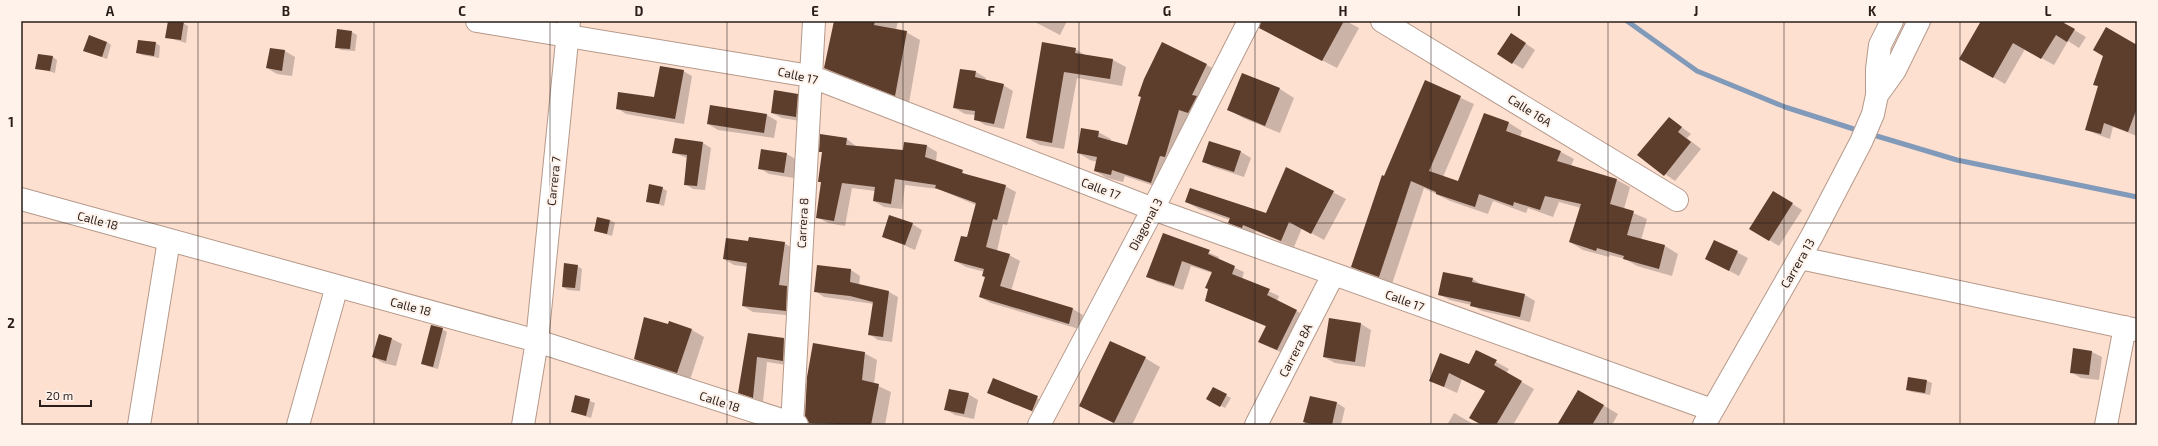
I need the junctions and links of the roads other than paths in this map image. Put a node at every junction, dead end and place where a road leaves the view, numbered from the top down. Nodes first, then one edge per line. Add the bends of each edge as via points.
1 (477, 21) edge
2 (814, 21) edge
3 (1249, 21) edge
4 (1382, 21) edge
5 (1892, 21) edge
6 (1919, 21) edge
7 (568, 28) edge
8 (810, 76) junction
9 (1875, 105) junction
10 (21, 199) edge
11 (1677, 200) dead end
12 (1153, 209) junction
13 (169, 240) junction
14 (1800, 258) junction
15 (1333, 274) junction
16 (337, 286) junction
17 (2131, 328) edge
18 (537, 341) junction
19 (1708, 418) edge
20 (139, 425) edge
21 (298, 425) edge
22 (523, 425) edge
23 (794, 425) edge
24 (1039, 425) edge
25 (1256, 425) edge
26 (2106, 425) edge

1 - 7 street, Calle 17
2 - 8 street, Carrera 8
3 - 12 street, Diagonal 3
4 - 11 street, Calle 16A
5 - 9 street, Carrera 13 via 1880,45
6 - 9 street, Carrera 13
7 - 8 street, Calle 17
7 - 18 street, Carrera 7
8 - 12 street, Calle 17
8 - 23 street, Carrera 8
9 - 14 street, Carrera 13 via 1861,142
10 - 13 street, Calle 18
12 - 15 street, Calle 17
12 - 24 street, Diagonal 3
13 - 16 street, Calle 18
13 - 20 street
14 - 17 street
14 - 19 street, Carrera 13
15 - 19 street, Calle 17
15 - 25 street, Carrera 8A
16 - 18 street, Calle 18
16 - 21 street
17 - 26 street
18 - 22 street, Carrera 7
18 - 23 street, Calle 18

